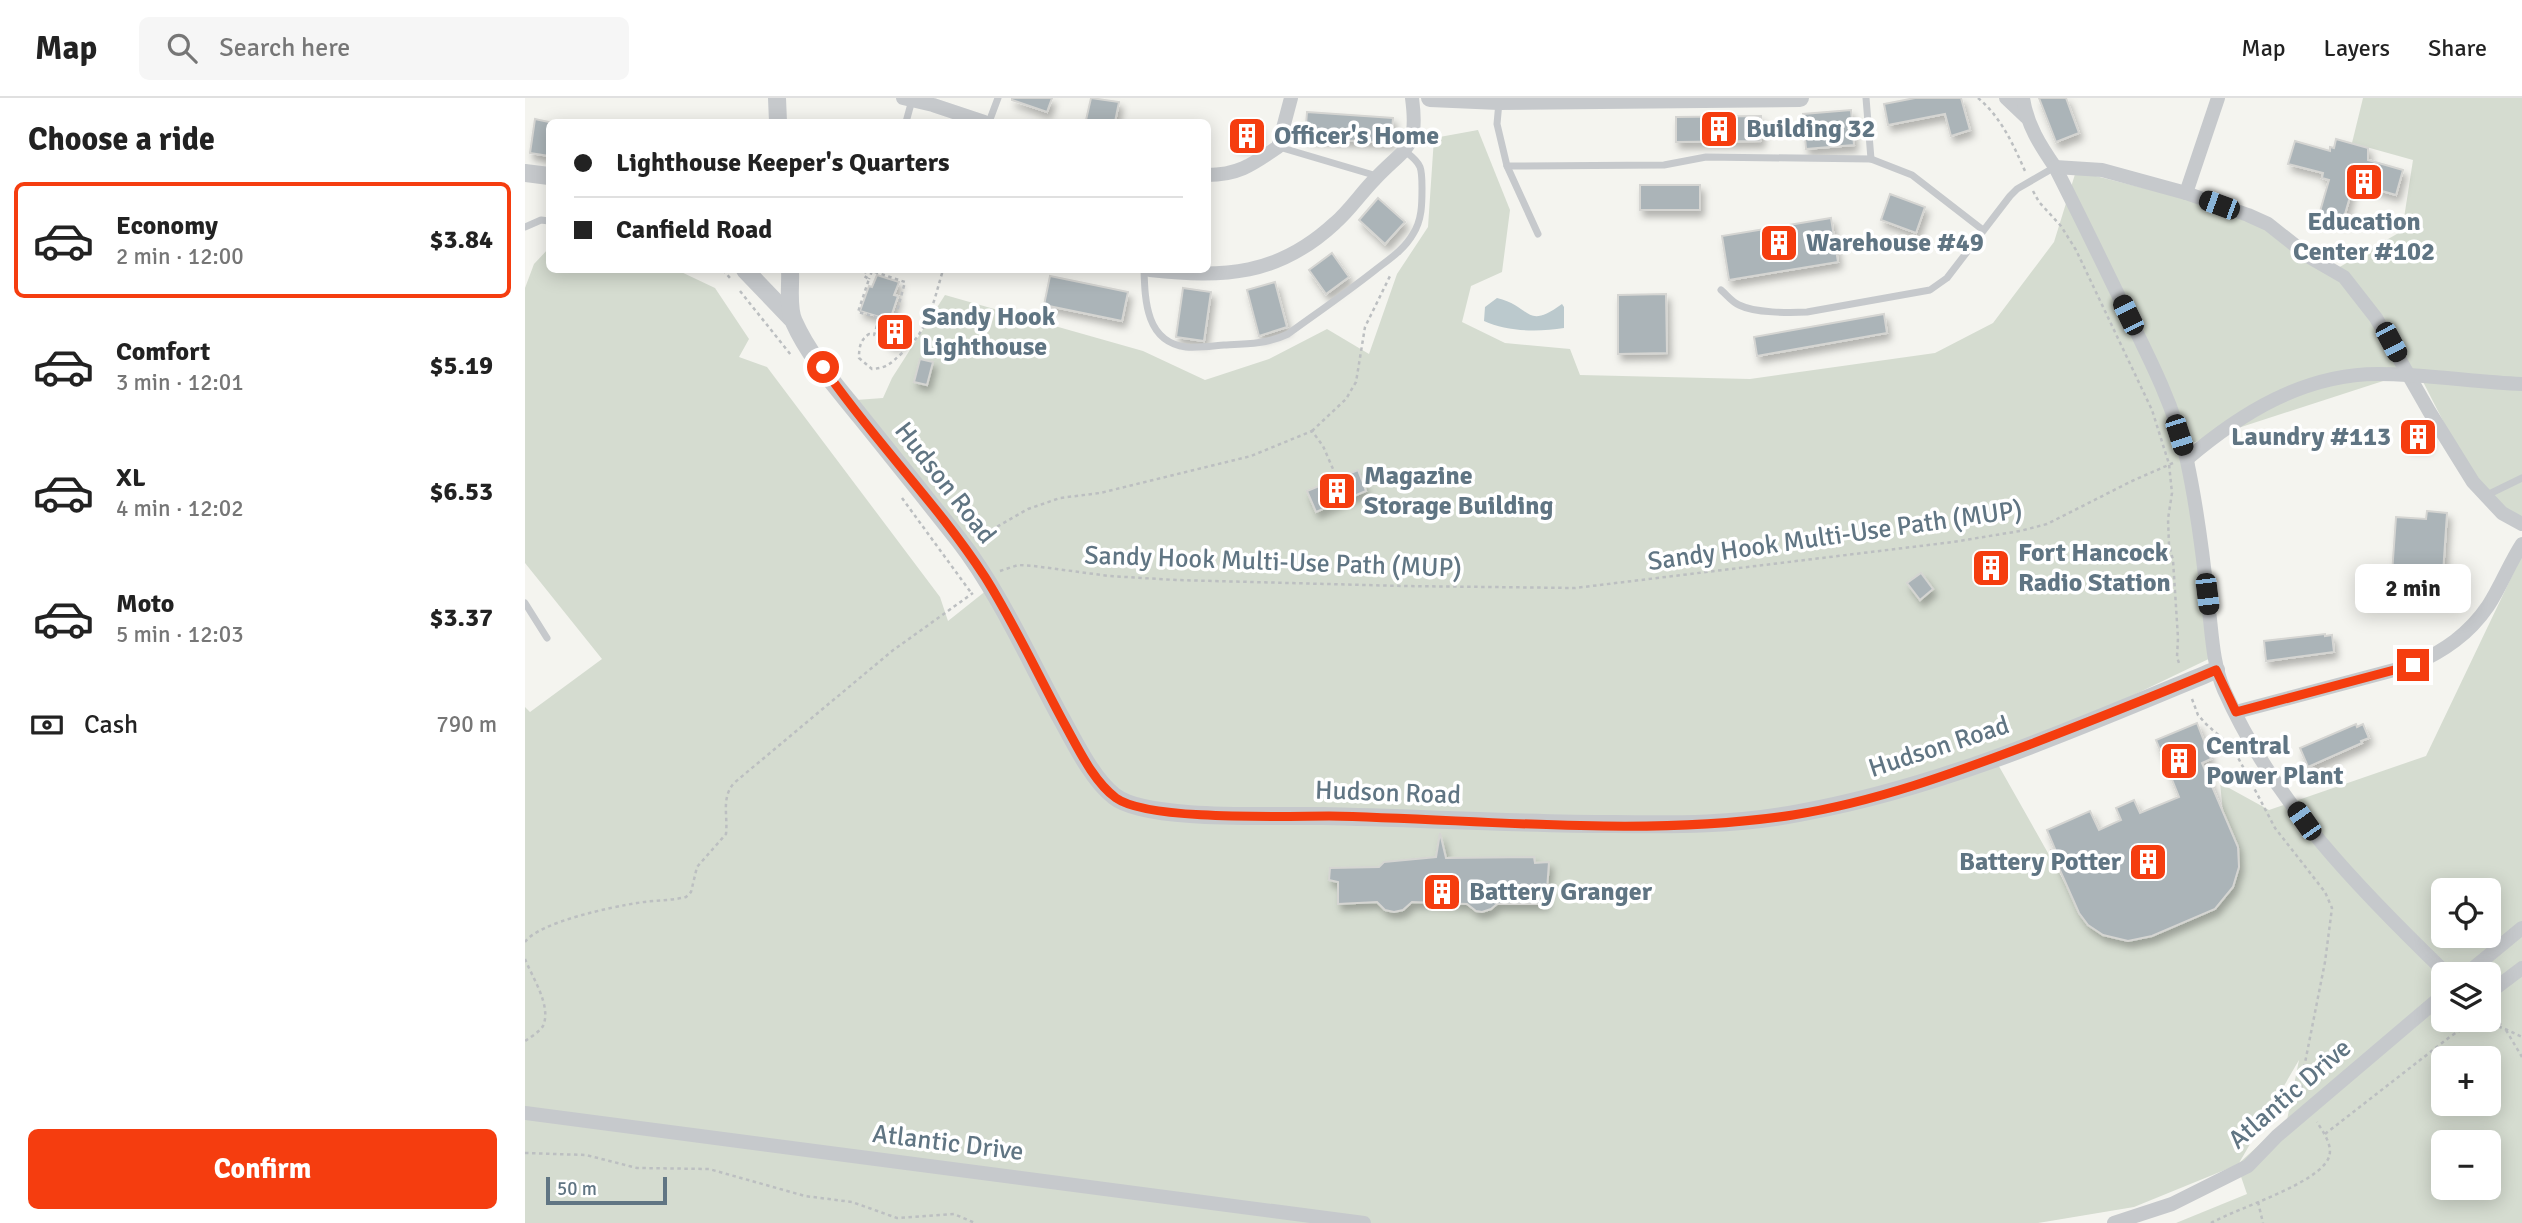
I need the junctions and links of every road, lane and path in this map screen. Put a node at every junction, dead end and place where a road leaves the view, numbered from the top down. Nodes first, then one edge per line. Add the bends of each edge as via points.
1 (777, 98) edge
2 (998, 98) edge
3 (1291, 98) edge
4 (1412, 98) edge
5 (1430, 98) edge
6 (1800, 98) edge
7 (1866, 98) edge
8 (1978, 98) edge
9 (2005, 98) edge
10 (2023, 98) edge
11 (2218, 98) edge
12 (908, 99) edge
13 (1718, 99) edge
14 (1499, 101) junction
15 (2026, 117) junction
16 (778, 119) edge
17 (906, 119) edge
18 (977, 119) edge
19 (988, 119) edge
20 (1278, 147) junction
21 (1406, 152) junction
22 (1871, 159) junction
23 (1507, 166) junction
24 (2055, 167) junction
25 (2026, 172) dead end
26 (525, 173) edge
27 (1211, 175) edge
28 (546, 176) edge
29 (1377, 176) junction
30 (2033, 191) dead end
31 (2186, 193) junction
32 (546, 221) edge
33 (525, 227) edge
34 (1983, 230) junction
35 (1538, 234) dead end
36 (748, 273) edge
37 (790, 273) edge
38 (865, 273) edge
39 (871, 273) edge
40 (878, 273) edge
41 (942, 273) edge
42 (1144, 273) edge
43 (1183, 273) edge
44 (1391, 275) dead end
45 (870, 277) junction
46 (876, 277) dead end
47 (898, 284) dead end
48 (903, 286) junction
49 (1721, 290) dead end
50 (791, 318) junction
51 (879, 321) junction
52 (886, 326) dead end
53 (2410, 376) junction
54 (2522, 384) edge
55 (1312, 432) junction
56 (2187, 459) junction
57 (2169, 464) junction
58 (1333, 469) dead end
59 (2522, 478) edge
60 (2485, 497) junction
61 (2522, 524) edge
62 (2522, 544) edge
63 (964, 546) junction
64 (988, 582) junction
65 (525, 603) edge
66 (547, 638) dead end
67 (2216, 670) junction
68 (2185, 683) junction
69 (2236, 712) junction
70 (2522, 928) edge
71 (525, 942) edge
72 (525, 959) edge
73 (2434, 962) edge
74 (2481, 962) edge
75 (2522, 968) edge
76 (2501, 984) edge
77 (2431, 1005) edge
78 (2501, 1025) edge
79 (2504, 1028) junction
80 (2522, 1037) edge
81 (525, 1041) edge
82 (2522, 1057) edge
83 (2302, 1098) dead end
84 (525, 1113) edge
85 (2316, 1120) dead end
86 (2325, 1134) junction
87 (525, 1153) edge
88 (2258, 1201) junction
89 (975, 1223) edge
90 (1364, 1223) edge
91 (2114, 1223) edge
92 (2211, 1223) edge
93 (2263, 1223) edge

1 - 16 street
2 - 19 lane
3 - 20 street
4 - 21 street via 1415,123
5 - 14 street
6 - 13 street
7 - 22 lane
8 - 25 path via 2012,141
9 - 15 street
10 - 15 street
11 - 31 street
12 - 17 lane
12 - 18 street
13 - 14 street
14 - 23 lane via 1497,124
15 - 24 street
20 - 27 street via 1242,170
20 - 29 lane
21 - 29 street
21 - 42 lane via 1422,170 1422,204 1413,235 1352,288 1276,340 1186,346 1165,340 1148,314
22 - 23 lane via 1706,157 1664,164
22 - 34 lane via 1912,175
23 - 35 lane
24 - 31 street via 2102,170
24 - 34 lane via 2017,189
24 - 56 street via 2163,389
26 - 28 street
29 - 43 street via 1335,223 1305,247 1274,263 1242,272
30 - 57 path via 2076,250 2153,410
31 - 53 street via 2268,224 2343,277 2376,318
32 - 33 lane
34 - 49 lane via 1947,278 1930,290 1789,313 1746,308
36 - 50 street, Hudson Road
37 - 50 street
38 - 45 path
39 - 45 path
40 - 48 path via 905,282
41 - 51 path via 926,325 912,345 889,366 872,369 859,358 859,347 863,338 874,335
44 - 55 path via 1365,327 1356,382 1346,399
45 - 46 path
45 - 51 path via 858,312
47 - 48 path
48 - 51 path via 893,319
50 - 63 street, Hudson Road via 835,385
51 - 52 path
53 - 54 street
53 - 56 street via 2356,375 2307,385 2220,430
53 - 60 street
55 - 58 path
55 - 63 path via 1251,456 1100,493 1060,498
56 - 67 street
57 - 64 path, Sandy Hook Multi-Use Path (MUP) via 2046,524 2020,531 1575,588 1176,580 1018,565 1002,570
57 - 68 path via 2176,657
59 - 60 lane
60 - 61 street
62 - 69 street via 2489,605 2456,642 2434,656
63 - 64 street, Hudson Road
64 - 68 street, Hudson Road via 1098,779 1124,803 1192,814 1695,825 1797,814 1947,776
64 - 71 path, Sandy Hook Multi-Use Path (MUP) via 892,651 734,783 725,799 726,834 697,867 686,897 625,905 558,922 531,934
65 - 66 lane
67 - 68 street, Hudson Road
67 - 69 street
68 - 83 path via 2198,715 2233,748 2275,828 2325,892 2332,908
69 - 73 street via 2255,751 2327,852
70 - 74 street
72 - 81 path via 544,1017 543,1025
75 - 76 street
77 - 91 street, Atlantic Drive via 2248,1166 2172,1204
78 - 79 path
79 - 80 path
79 - 82 path
79 - 86 path via 2487,1023 2456,1033
84 - 90 street, Atlantic Drive
85 - 86 path
86 - 88 path via 2330,1151 2323,1166 2287,1190
87 - 89 path via 586,1155 637,1168 709,1169 805,1196 852,1202 897,1218 954,1214
88 - 92 path
88 - 93 path

